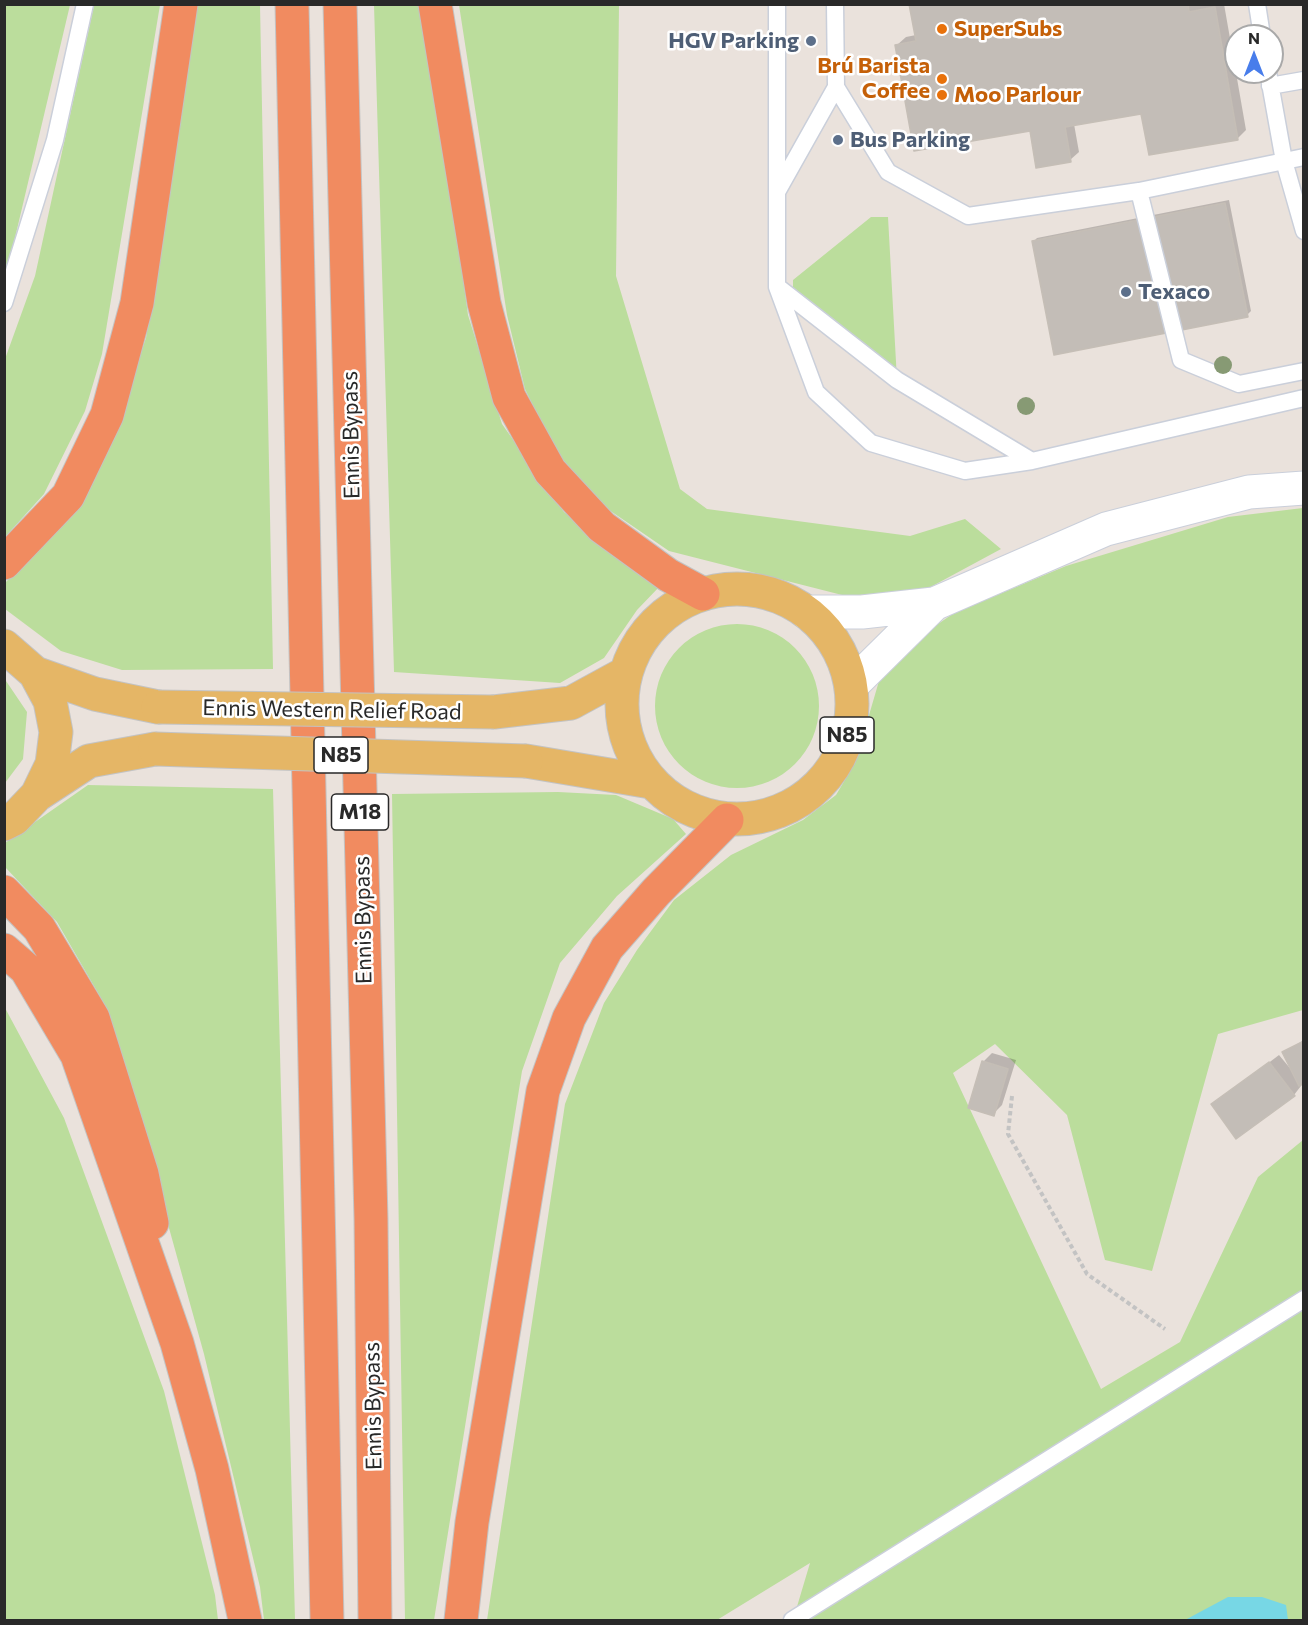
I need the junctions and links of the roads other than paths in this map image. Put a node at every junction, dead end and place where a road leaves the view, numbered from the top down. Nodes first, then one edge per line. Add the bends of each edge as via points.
1 (85, 4) edge
2 (181, 4) edge
3 (292, 4) edge
4 (340, 4) edge
5 (435, 4) edge
6 (777, 4) edge
7 (835, 4) edge
8 (1257, 4) edge
9 (1260, 24) edge
10 (1284, 79) edge
11 (1304, 80) edge
12 (1270, 84) edge
13 (836, 87) junction
14 (1304, 157) edge
15 (1284, 161) junction
16 (1139, 191) junction
17 (777, 193) junction
18 (1304, 231) edge
19 (777, 287) junction
20 (4, 303) edge
21 (1304, 371) edge
22 (1304, 398) edge
23 (1032, 460) junction
24 (1304, 488) edge
25 (4, 563) edge
26 (703, 594) junction
27 (934, 604) junction
28 (806, 612) junction
29 (4, 646) edge
30 (35, 673) junction
31 (626, 673) junction
32 (851, 686) junction
33 (651, 782) junction
34 (37, 795) junction
35 (728, 820) junction
36 (4, 824) edge
37 (4, 892) edge
38 (4, 950) edge
39 (1304, 1299) edge
40 (177, 1343) junction
41 (245, 1620) edge
42 (327, 1620) edge
43 (375, 1620) edge
44 (461, 1620) edge
45 (792, 1620) edge

1 - 20 lane via 55,140
2 - 25 highway via 137,303 107,415 68,496
3 - 42 highway, M18
4 - 43 highway, Ennis Bypass / M18 via 371,1219
5 - 26 highway via 484,303 509,397 550,471 602,527 668,575
6 - 17 lane
7 - 13 lane
8 - 9 lane
10 - 11 lane
12 - 15 lane
13 - 16 lane via 888,172 968,216
13 - 17 lane
14 - 15 lane
15 - 16 lane
15 - 18 lane
16 - 21 lane via 1181,360 1239,384
17 - 19 lane
19 - 23 lane via 897,380
19 - 23 lane via 816,392 871,443 965,471
22 - 23 lane
24 - 27 street via 1249,492 1106,530
26 - 28 main road, N85 via 738,589 774,595
26 - 31 main road, N85 via 668,611 642,639
27 - 28 street via 862,612
27 - 32 street
28 - 32 main road, N85 via 828,633 843,658
29 - 30 main road, N85
30 - 31 main road, Ennis Western Relief Road / N85, bridge via 95,694 158,707 494,712 572,703
30 - 34 main road, N85 via 50,701 56,732 52,764
31 - 33 main road, N85 via 621,712 630,750
32 - 35 main road, N85 via 851,720 842,754 822,783 795,804 762,817
33 - 34 main road, Ennis Western Relief Road / N85, bridge via 526,761 155,749 89,761
33 - 35 main road, N85 via 674,801 699,814
34 - 36 main road, N85
35 - 44 highway via 607,948 569,1018 543,1091 472,1522
37 - 40 highway via 39,928 93,1018 142,1174
38 - 40 highway via 26,969 78,1055
39 - 45 lane
40 - 41 highway via 212,1469

